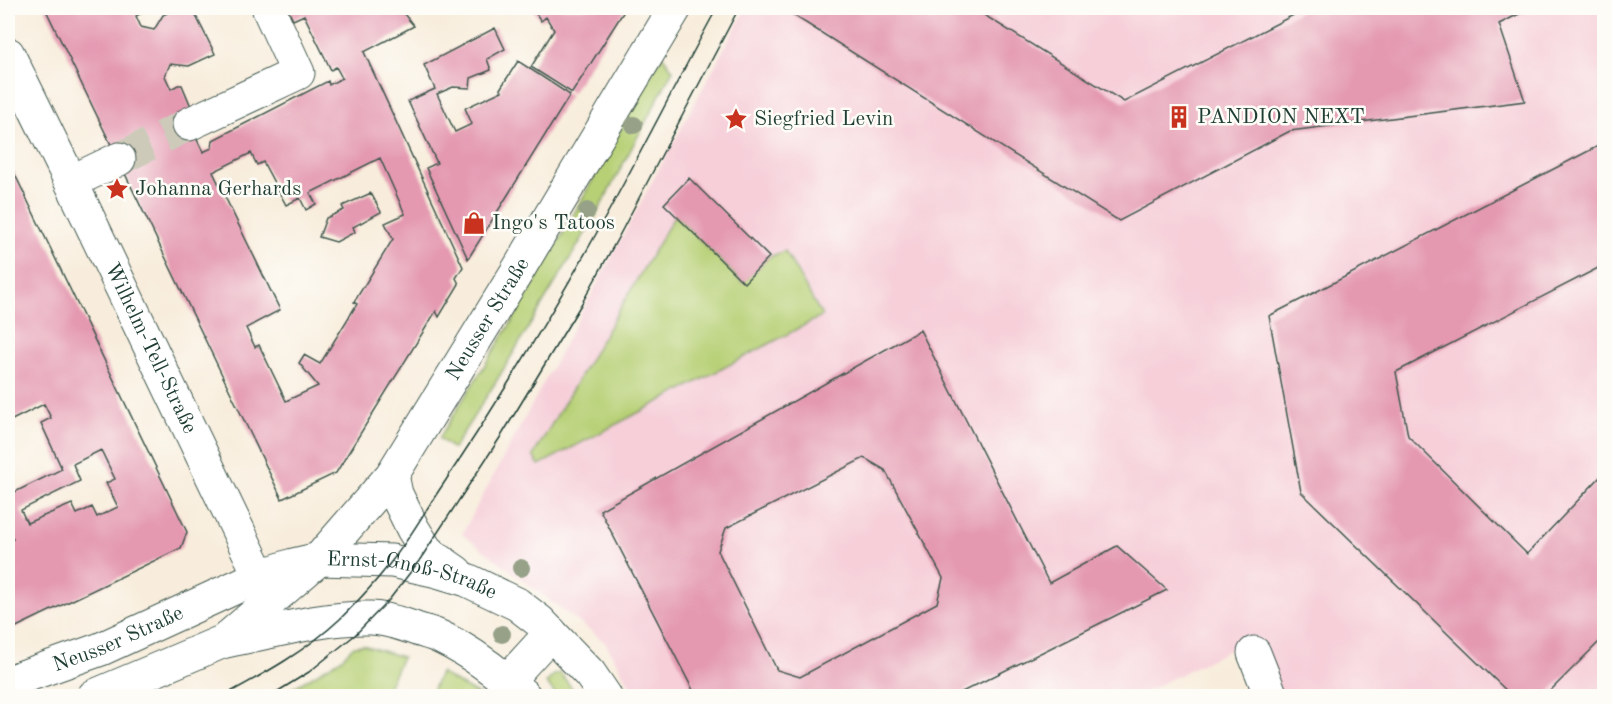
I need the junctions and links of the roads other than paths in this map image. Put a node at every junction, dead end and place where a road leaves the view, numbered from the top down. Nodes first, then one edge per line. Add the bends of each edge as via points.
1 (675, 8) edge
2 (269, 10) dead end
3 (8, 54) edge
4 (189, 124) tunnel mouth
5 (118, 159) tunnel mouth
6 (71, 182) junction
7 (392, 475) junction
8 (319, 559) junction
9 (260, 576) junction
10 (467, 580) junction
11 (551, 633) junction
12 (224, 641) junction
13 (1254, 653) dead end
14 (8, 682) edge
15 (515, 689) edge
16 (94, 696) edge
17 (604, 696) edge
18 (1270, 696) edge

1 - 7 street, Neusser Straße
2 - 4 street via 298,73
3 - 6 street, Wilhelm-Tell-Straße
5 - 6 street
6 - 9 street, Wilhelm-Tell-Straße
7 - 8 street, Neusser Straße
7 - 10 street via 396,494 426,550
8 - 9 street, Ernst-Gnoß-Straße
8 - 10 street, Ernst-Gnoß-Straße via 392,561
8 - 12 street, Neusser Straße
9 - 12 street
9 - 14 street, Neusser Straße via 100,649
10 - 11 street, Ernst-Gnoß-Straße via 517,604
11 - 15 street
11 - 17 street, Ernst-Gnoß-Straße via 590,674
12 - 15 street via 372,618 440,637
12 - 16 street, Neusser Straße
13 - 18 street

